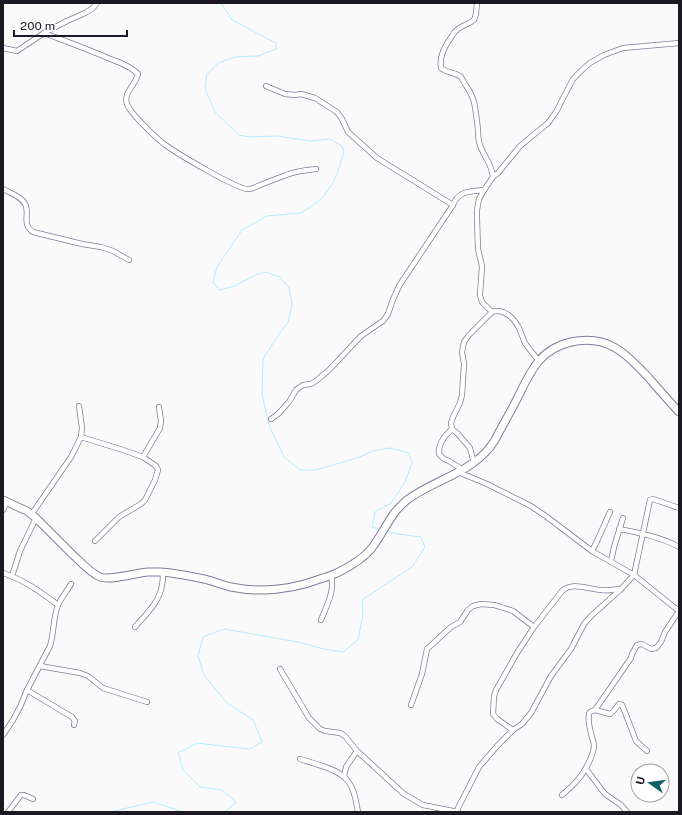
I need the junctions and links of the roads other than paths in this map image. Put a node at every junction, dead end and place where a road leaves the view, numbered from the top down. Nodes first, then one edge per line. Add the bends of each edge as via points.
1 (98, 3) edge
2 (477, 3) edge
3 (44, 33) junction
4 (679, 43) edge
5 (3, 48) edge
6 (266, 86) dead end
7 (316, 169) dead end
8 (493, 177) junction
9 (3, 189) edge
10 (484, 190) junction
11 (452, 205) junction
12 (129, 260) dead end
13 (492, 312) junction
14 (539, 361) junction
15 (79, 406) dead end
16 (160, 406) dead end
17 (679, 412) edge
18 (271, 419) dead end
19 (452, 429) junction
20 (81, 437) junction
21 (143, 457) junction
22 (474, 463) junction
23 (461, 471) junction
24 (5, 501) edge
25 (679, 508) edge
26 (3, 510) edge
27 (610, 512) dead end
28 (33, 516) junction
29 (623, 518) dead end
30 (619, 529) junction
31 (644, 534) junction
32 (95, 541) dead end
33 (679, 547) edge
34 (592, 551) junction
35 (611, 561) junction
36 (163, 572) junction
37 (3, 573) edge
38 (331, 575) junction
39 (634, 575) junction
40 (12, 576) junction
41 (71, 584) dead end
42 (621, 589) junction
43 (58, 605) junction
44 (679, 611) edge
45 (322, 620) dead end
46 (134, 627) dead end
47 (534, 627) junction
48 (40, 666) junction
49 (280, 669) dead end
50 (27, 690) junction
51 (147, 702) dead end
52 (411, 705) dead end
53 (595, 710) junction
54 (74, 725) dead end
55 (513, 730) junction
56 (3, 735) edge
57 (357, 751) junction
58 (648, 751) dead end
59 (300, 759) dead end
60 (586, 769) junction
61 (344, 776) junction
62 (562, 795) dead end
63 (33, 799) dead end
64 (8, 812) edge
65 (358, 812) edge
66 (457, 812) edge
67 (627, 812) edge

1 - 3 street via 85,13
2 - 8 street via 474,20 456,30 445,46 441,68 458,75 472,97 480,147 493,170
3 - 5 street via 18,51
3 - 7 street via 136,71 138,78 127,92 126,98 127,105 136,118 163,143 222,179 249,190 282,176
4 - 8 street via 622,48 590,63 573,79 548,123 520,146
6 - 11 street via 285,94 301,94 315,98 337,112 348,132 377,158
8 - 10 street
9 - 12 street via 12,193 26,206 27,224 33,232 113,251
10 - 11 street via 460,195
10 - 13 street via 478,204 477,219 482,271 480,295 482,302
11 - 18 street via 399,286 383,321 361,336 316,381 296,390 289,402
13 - 14 street via 502,311 512,318
13 - 19 street via 463,344 462,395 451,420
14 - 17 highway via 549,352 567,343 588,340 605,342 629,358
14 - 22 highway via 492,445
15 - 20 street
16 - 21 street via 160,428
19 - 22 street via 470,448
19 - 23 street via 442,440 439,454
20 - 21 street
20 - 28 street
21 - 32 street via 158,470 145,500 119,517
22 - 23 highway
23 - 34 street via 531,506
23 - 38 highway via 408,500 397,509 366,554
24 - 26 street
24 - 28 highway
25 - 31 street via 651,499
27 - 34 street
28 - 36 highway via 88,570 100,577 117,578 147,572
28 - 40 street
29 - 30 street
30 - 31 street
30 - 35 street
31 - 33 street
31 - 39 street
34 - 35 street
35 - 39 street
36 - 38 highway via 246,590 293,587
36 - 46 street via 161,590 151,609
37 - 40 street
38 - 45 street via 332,593
39 - 42 street
39 - 44 street
40 - 43 street
41 - 43 street
42 - 47 street via 602,590 568,586
42 - 55 street via 587,621 551,676 531,713
43 - 48 street via 50,646
44 - 53 street via 656,648 638,645
47 - 52 street via 513,611 494,605 473,606 460,622 427,649 422,674
47 - 55 street via 516,652 494,696 493,714
48 - 50 street
48 - 51 street via 80,673 103,688
49 - 57 street via 309,718 320,729 342,734
50 - 54 street via 72,717 75,720
50 - 56 street
53 - 58 street via 610,714 619,704 622,705 636,741
53 - 60 street via 588,716 594,748
55 - 66 street via 479,767
57 - 61 street via 346,767
57 - 66 street via 404,794 423,805
59 - 61 street
60 - 62 street
60 - 67 street via 604,794
61 - 65 street via 353,790
63 - 64 street via 21,795

